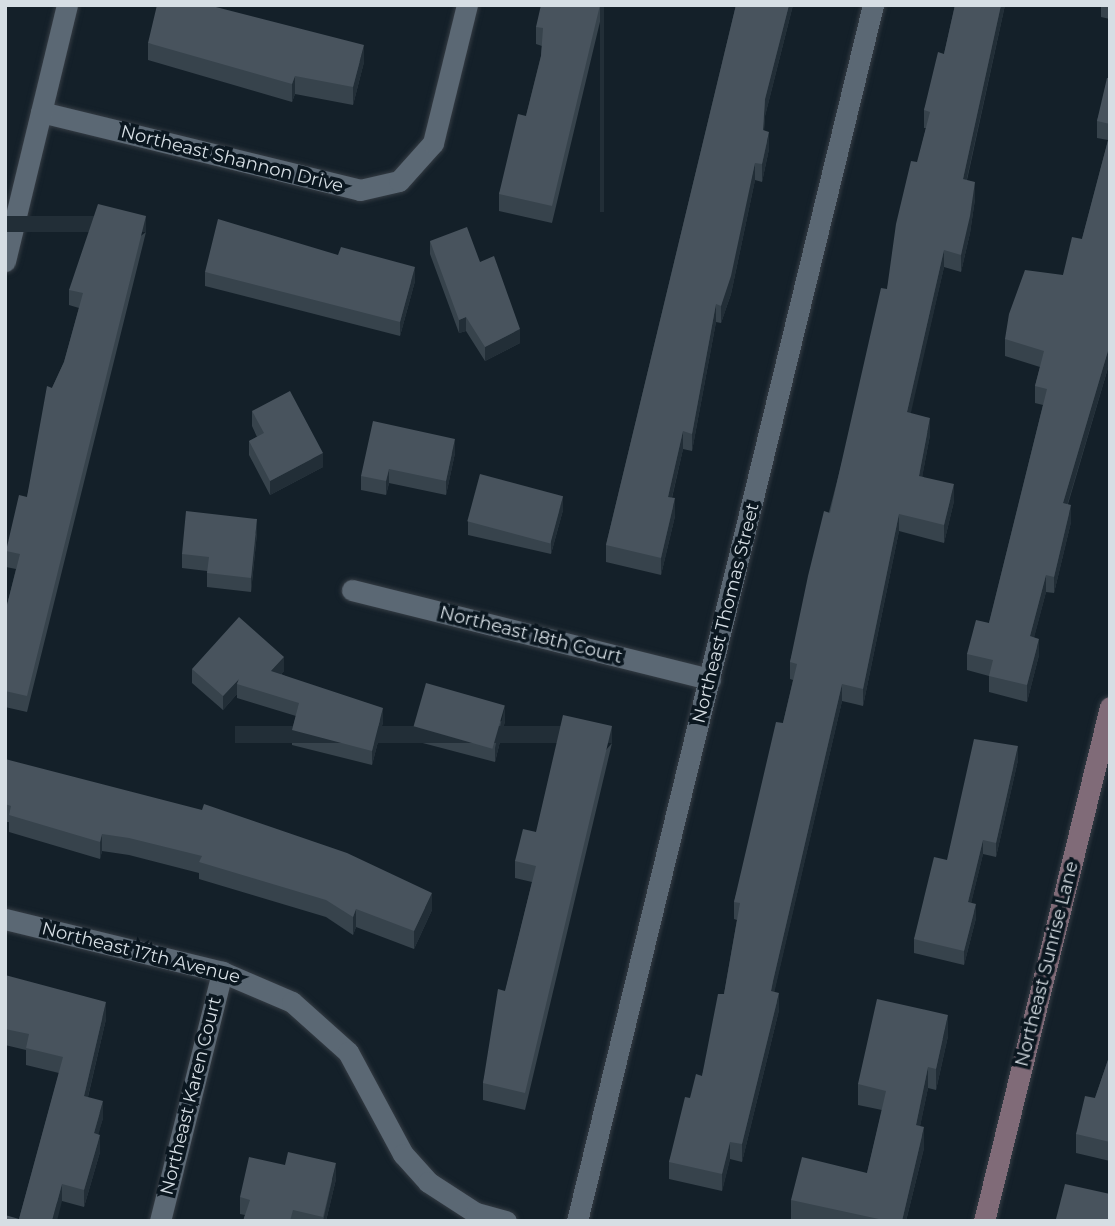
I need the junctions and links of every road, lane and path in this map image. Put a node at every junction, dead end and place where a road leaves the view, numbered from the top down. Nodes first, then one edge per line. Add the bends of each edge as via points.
1 (67, 5) edge
2 (467, 5) edge
3 (873, 5) edge
4 (41, 112) junction
5 (5, 261) edge
6 (352, 590) dead end
7 (710, 680) junction
8 (1110, 706) edge
9 (5, 919) edge
10 (222, 972) junction
11 (160, 1221) edge
12 (506, 1221) edge
13 (577, 1221) edge
14 (984, 1221) edge

1 - 4 street
2 - 4 street, Northeast Shannon Drive via 433,143 399,181 360,190
3 - 7 street, Northeast Thomas Street
4 - 5 street
6 - 7 street, Northeast 18th Court
7 - 13 street, Northeast Thomas Street
8 - 14 street, Northeast Sunrise Lane
9 - 10 street, Northeast 17th Avenue
10 - 11 street, Northeast Karen Court
10 - 12 street, Northeast 17th Avenue via 292,1002 323,1026 348,1052 403,1154 428,1182 476,1213

